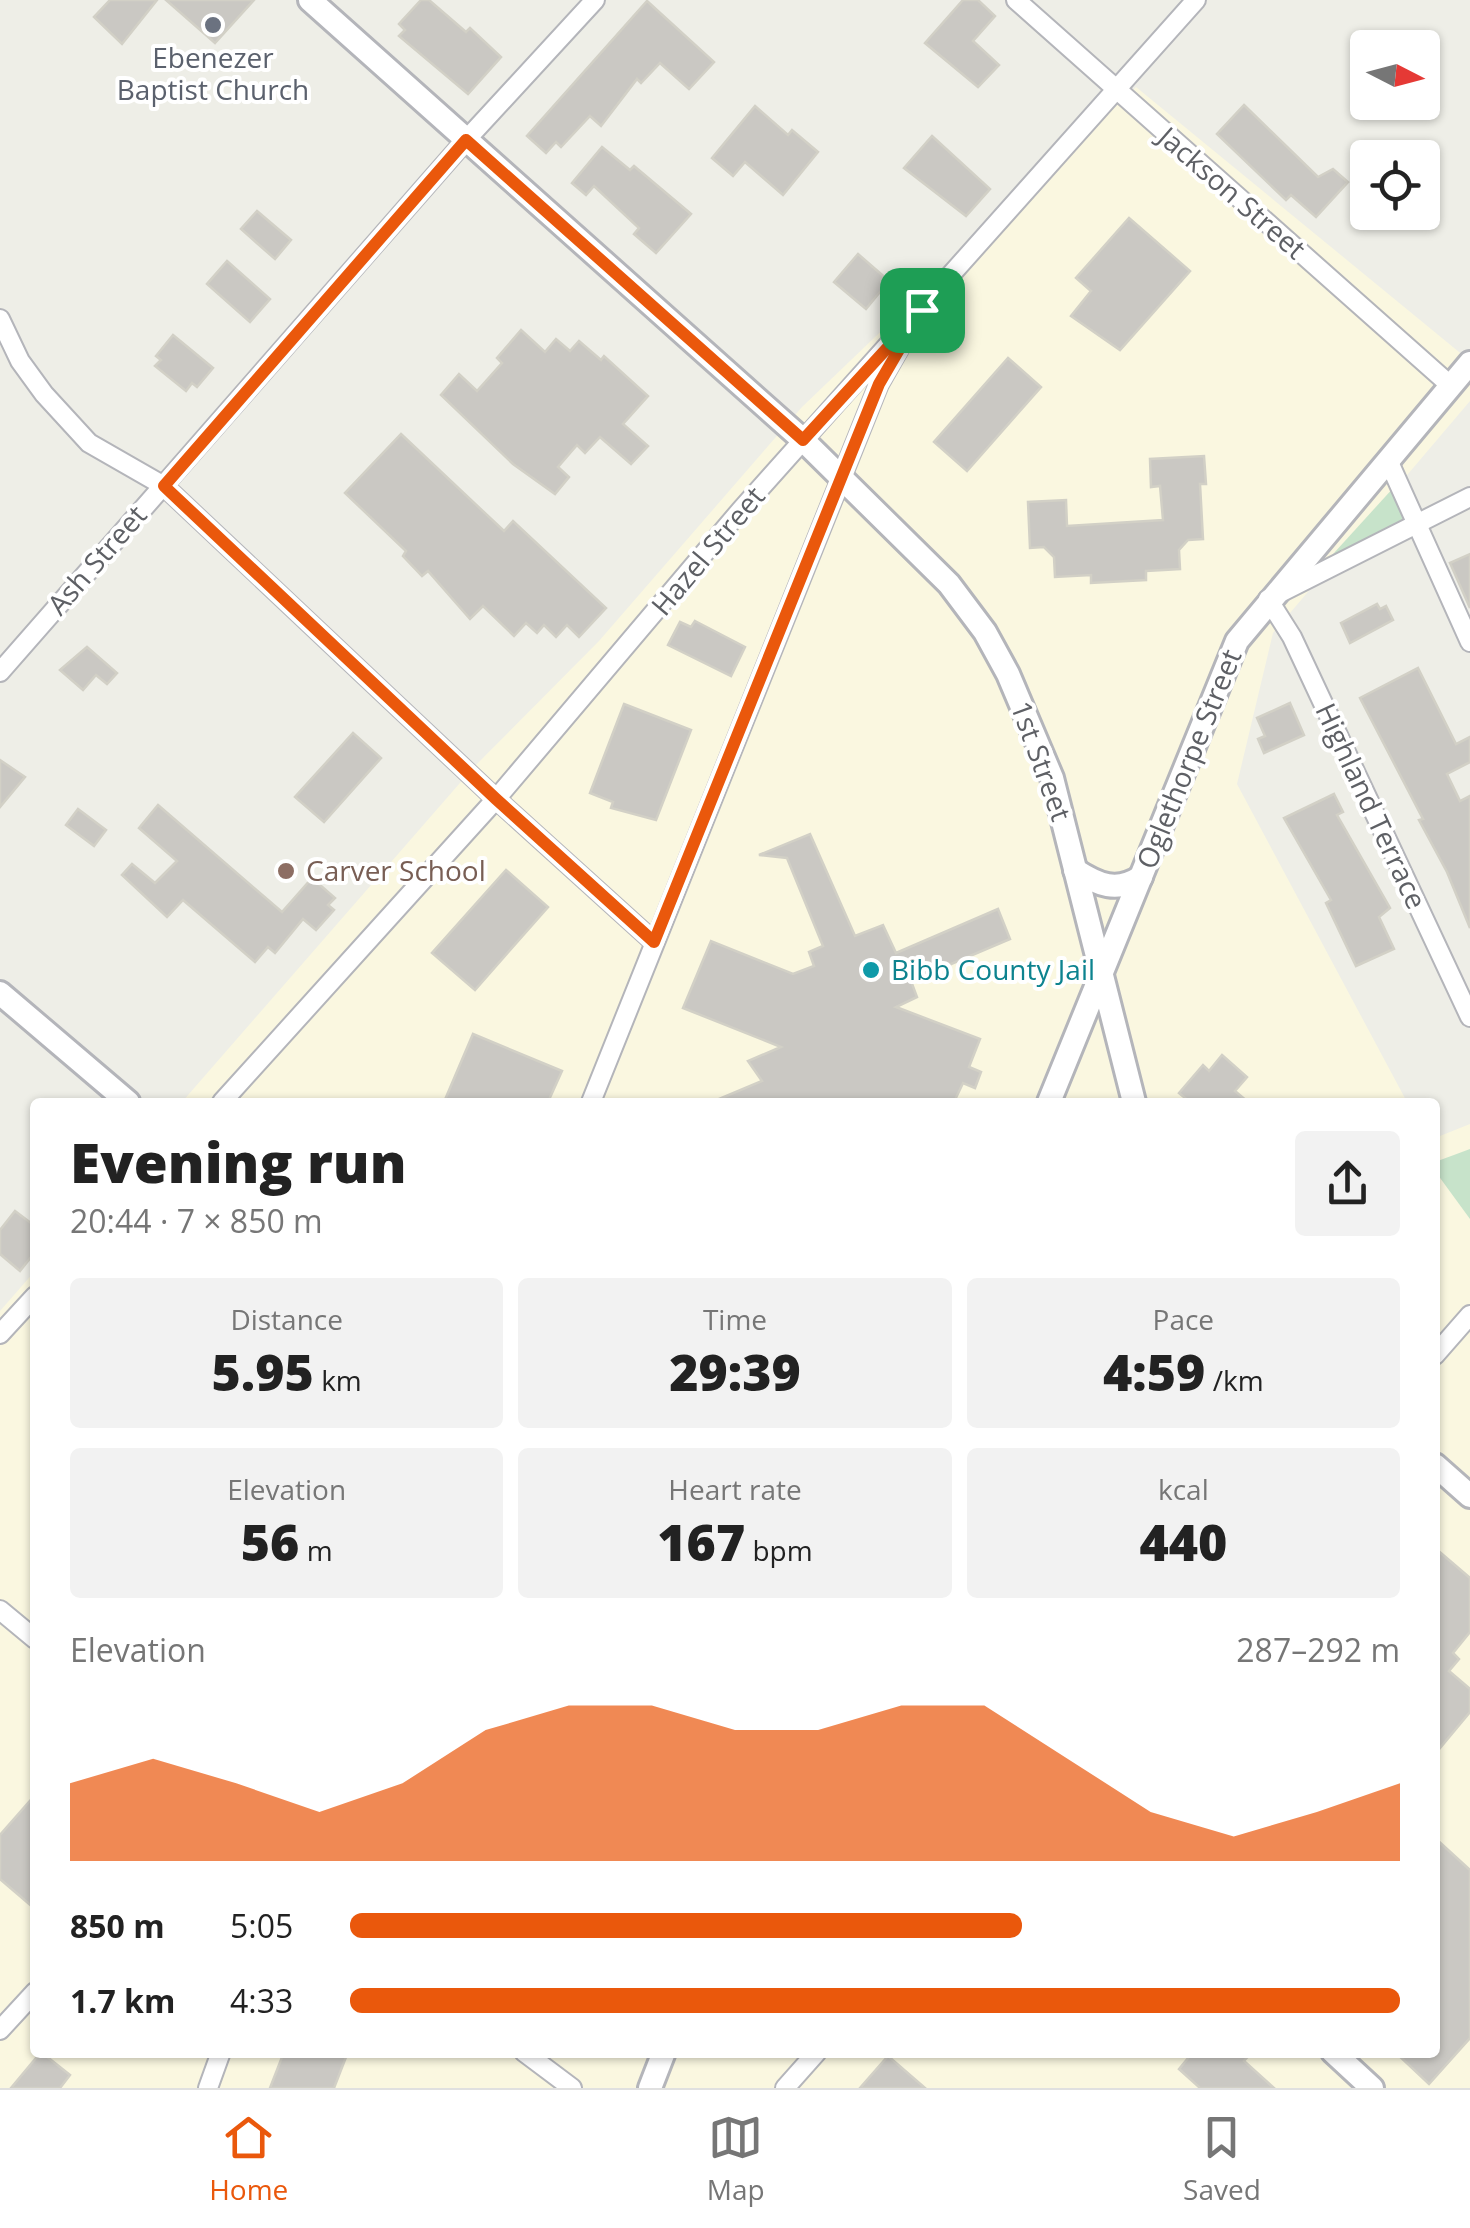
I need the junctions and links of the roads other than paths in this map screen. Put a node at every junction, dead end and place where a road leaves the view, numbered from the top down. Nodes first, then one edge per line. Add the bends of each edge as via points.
1 (310, 0) edge
2 (594, 0) edge
3 (1016, 0) edge
4 (1196, 0) edge
5 (1116, 91) junction
6 (466, 140) junction
7 (922, 310) junction
8 (0, 319) edge
9 (1470, 363) edge
10 (1450, 385) junction
11 (803, 440) junction
12 (1388, 460) junction
13 (842, 476) junction
14 (164, 486) junction
15 (1470, 497) edge
16 (1416, 524) junction
17 (1268, 598) junction
18 (1470, 642) edge
19 (0, 672) edge
20 (496, 799) junction
21 (1075, 870) junction
22 (1141, 877) junction
23 (654, 942) junction
24 (1100, 979) junction
25 (0, 993) edge
26 (1470, 1017) edge
27 (123, 1098) edge
28 (226, 1098) edge
29 (593, 1098) edge
30 (1051, 1098) edge
31 (1133, 1098) edge
32 (30, 1301) edge
33 (1470, 1315) edge
34 (0, 1334) edge
35 (1440, 1349) edge
36 (1440, 1469) edge
37 (1470, 1496) edge
38 (0, 1610) edge
39 (30, 1635) edge
40 (30, 1997) edge
41 (0, 2030) edge
42 (220, 2058) edge
43 (532, 2058) edge
44 (662, 2058) edge
45 (812, 2058) edge
46 (1340, 2058) edge
47 (208, 2088) edge
48 (572, 2088) edge
49 (650, 2088) edge
50 (786, 2088) edge
51 (1372, 2088) edge

1 - 6 street, 1st Street
2 - 6 street, Ash Street
3 - 5 street, Jackson Street
4 - 5 street, Hazel Street
5 - 7 street, Hazel Street
5 - 10 street, Jackson Street
6 - 11 street, 1st Street
6 - 14 street, Ash Street
7 - 11 street, Hazel Street
7 - 13 street via 879,384
8 - 14 street via 20,361 77,431
9 - 10 street, Oglethorpe Street
10 - 12 street, Oglethorpe Street
11 - 13 street, 1st Street
11 - 20 street, Hazel Street
12 - 16 street
12 - 17 street, Oglethorpe Street
13 - 21 street, 1st Street via 949,584 985,632 1038,740
13 - 23 street
14 - 19 street, Ash Street
14 - 20 street
15 - 16 street
16 - 17 street
16 - 18 street
17 - 22 street, Oglethorpe Street via 1236,641
17 - 26 street, Highland Terrace via 1292,636
20 - 23 street
20 - 28 street, Hazel Street
21 - 22 street via 1111,887
21 - 24 street, 1st Street
22 - 24 street, Oglethorpe Street
23 - 29 street
24 - 30 street, Oglethorpe Street
24 - 31 street, 1st Street
25 - 27 street
32 - 34 street
33 - 35 street
36 - 37 street
38 - 39 street
40 - 41 street
42 - 47 street
43 - 48 street
44 - 49 street
45 - 50 street
46 - 51 street

